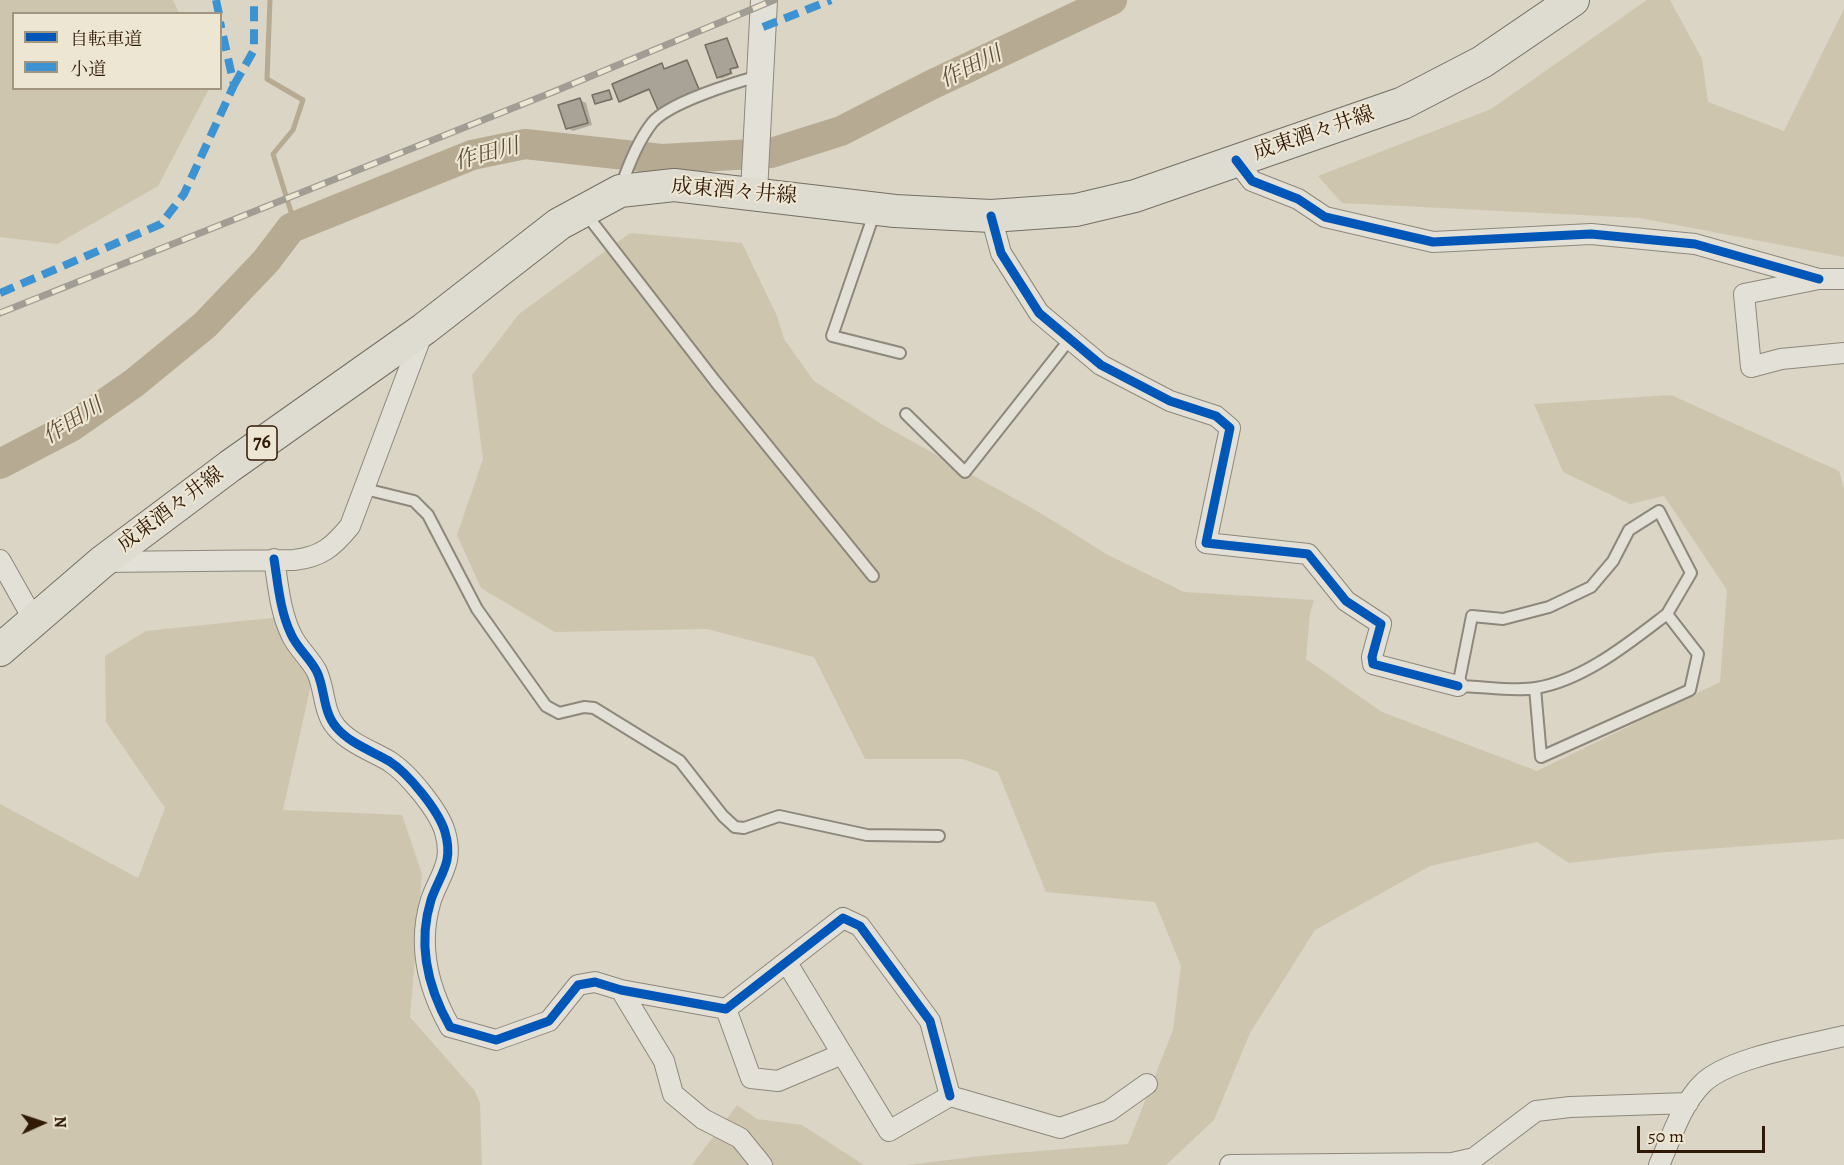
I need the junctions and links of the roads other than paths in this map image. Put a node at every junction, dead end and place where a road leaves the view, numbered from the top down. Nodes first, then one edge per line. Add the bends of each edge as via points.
1 (764, 0) edge
2 (1573, 0) edge
3 (759, 76) junction
4 (1236, 160) junction
5 (620, 191) junction
6 (754, 192) junction
7 (876, 208) junction
8 (582, 209) junction
9 (992, 216) junction
10 (1819, 279) junction
11 (1844, 279) edge
12 (424, 329) junction
13 (1070, 339) junction
14 (900, 353) dead end
15 (1844, 353) edge
16 (906, 414) dead end
17 (365, 489) junction
18 (274, 559) junction
19 (0, 560) edge
20 (102, 562) junction
21 (873, 576) dead end
22 (1666, 614) junction
23 (35, 622) junction
24 (0, 650) edge
25 (1458, 686) junction
26 (1535, 688) junction
27 (939, 836) dead end
28 (787, 963) junction
29 (621, 990) junction
30 (726, 1009) junction
31 (1844, 1036) edge
32 (842, 1054) junction
33 (1147, 1084) dead end
34 (950, 1096) junction
35 (1688, 1103) junction
36 (762, 1165) edge
37 (1230, 1165) edge
38 (1659, 1165) edge

1 - 3 street
2 - 4 main road, 成東酒々井線 / 76 via 1482,62 1403,103
3 - 5 lane via 665,112 652,123
3 - 6 street
4 - 9 main road, 成東酒々井線 / 76 via 1135,196 1076,210
4 - 10 street via 1252,181 1298,199 1324,217 1432,242 1592,234 1695,244
5 - 6 main road, 成東酒々井線 / 76 via 674,184
5 - 8 main road, 成東酒々井線 / 76
6 - 7 main road, 成東酒々井線 / 76
7 - 9 main road, 成東酒々井線 / 76
7 - 14 lane via 832,336
8 - 12 main road, 成東酒々井線 / 76
8 - 21 lane
9 - 13 street via 1001,253 1039,313
10 - 11 street
10 - 15 street via 1744,294 1751,367 1781,359
12 - 17 street
12 - 20 main road, 成東酒々井線 / 76
13 - 16 lane via 965,472
13 - 25 street via 1101,365 1170,401 1215,416 1230,428 1206,543 1308,554 1346,601 1381,624 1373,664
17 - 18 street via 350,526 336,544 310,558
17 - 27 lane via 414,501 428,515 477,609 546,706 559,713 594,708 680,760 735,827 744,828 779,816 867,835
18 - 20 street
18 - 29 street via 284,616 292,636 317,671 333,725 392,763 439,815 449,852 445,875 432,900 424,955 431,987 450,1027 496,1040 549,1021 578,985 595,982
19 - 23 street
20 - 23 main road, 成東酒々井線 / 76
22 - 25 lane via 1691,573 1659,511 1629,530 1613,561 1591,586 1549,607 1515,616 1472,616
22 - 26 lane via 1628,644 1575,675
22 - 26 lane via 1698,654 1690,690 1541,757
23 - 24 main road, 成東酒々井線 / 76
25 - 26 lane
28 - 30 street
28 - 32 street
28 - 34 street via 843,918 860,926 930,1022
29 - 30 street
29 - 36 street via 664,1061 673,1094 703,1119 740,1138
30 - 32 street via 751,1078 778,1081
31 - 35 street via 1722,1069 1701,1084
32 - 34 street via 890,1131
33 - 34 street via 1109,1111 1060,1128
35 - 37 street via 1536,1111 1474,1158 1452,1163
35 - 38 street

